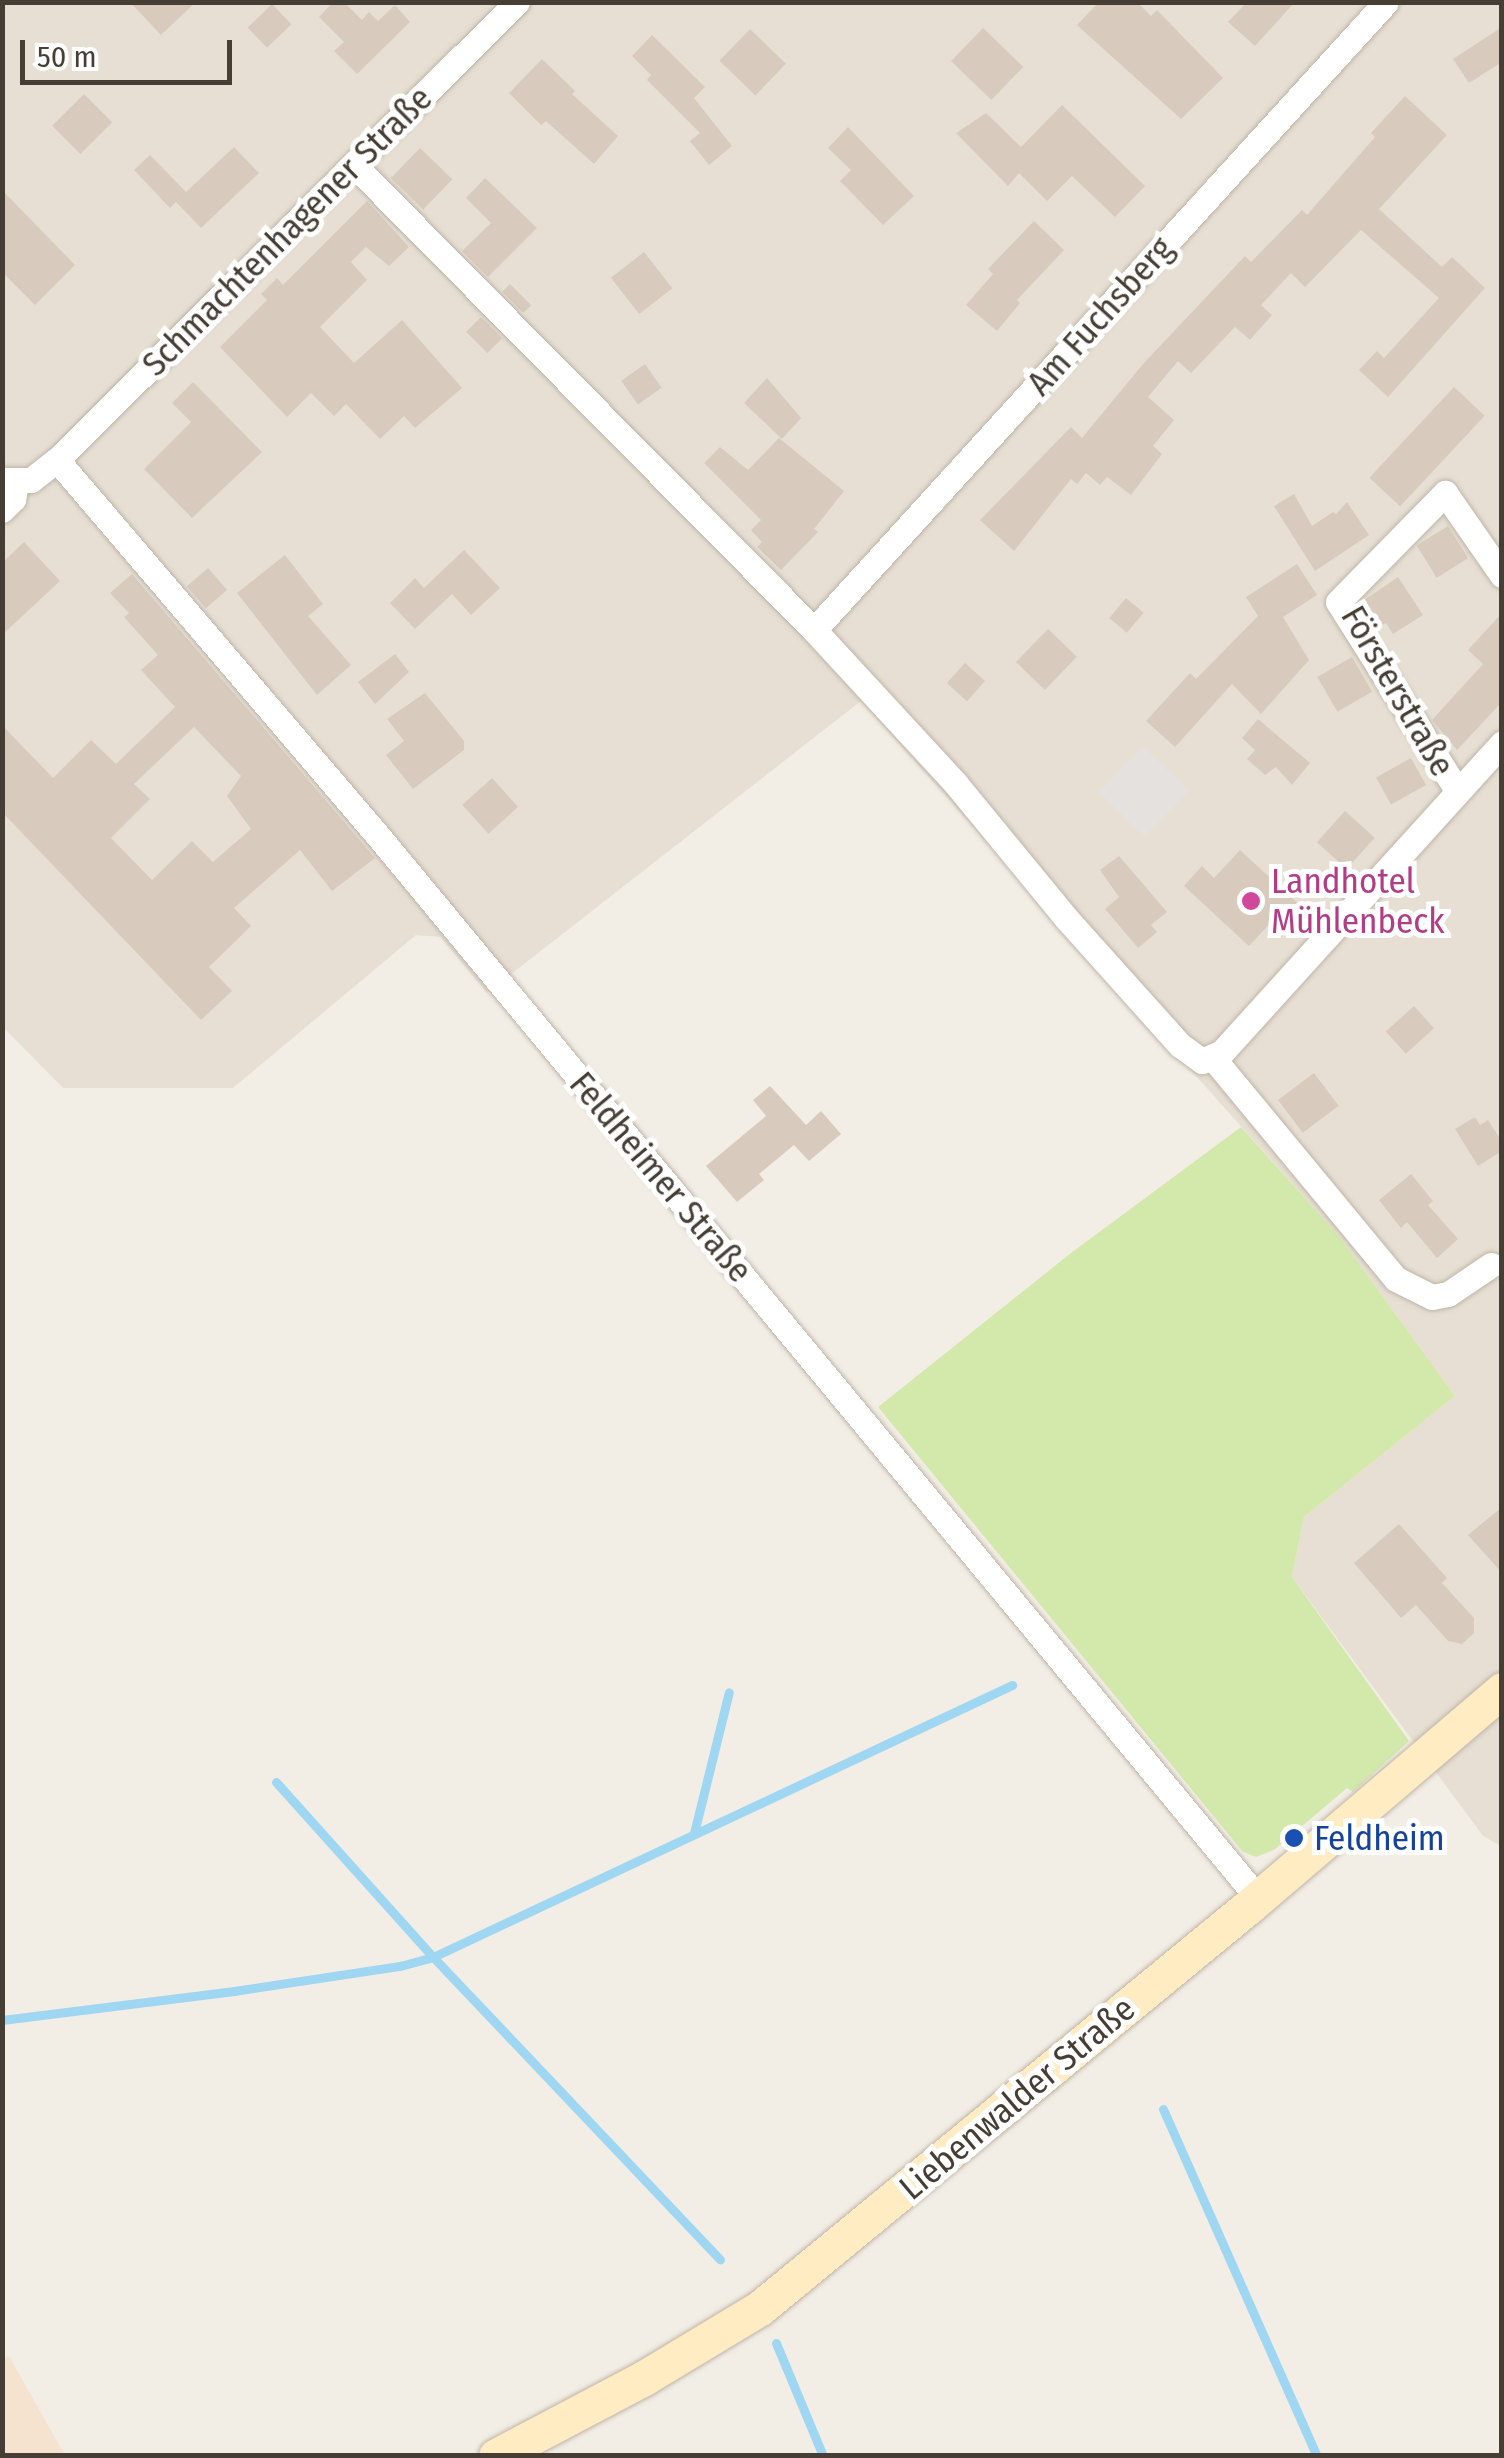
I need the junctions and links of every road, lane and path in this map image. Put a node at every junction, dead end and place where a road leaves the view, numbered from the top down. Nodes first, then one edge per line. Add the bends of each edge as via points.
1 (517, 2) edge
2 (1386, 2) edge
3 (354, 165) junction
4 (57, 460) junction
5 (9, 481) edge
6 (2, 510) edge
7 (1502, 575) edge
8 (814, 630) junction
9 (1502, 743) edge
10 (1457, 790) junction
11 (1218, 1055) junction
12 (1492, 1265) dead end
13 (1502, 1690) edge
14 (1258, 1898) junction
15 (496, 2456) edge

1 - 3 street, Schmachtenhagener Straße
2 - 8 street, Am Fuchsberg
3 - 4 street, Schmachtenhagener Straße
3 - 8 street
4 - 5 street, Schmachtenhagener Straße via 31,480
4 - 14 street, Feldheimer Straße via 374,831
5 - 6 street via 14,499
7 - 10 street, Försterstraße via 1445,493 1338,602
8 - 11 street via 1180,1046 1202,1060
9 - 10 street, Försterstraße
10 - 11 street, Försterstraße
11 - 12 street via 1396,1279 1432,1297
13 - 14 main road, Liebenwalder Straße
14 - 15 main road, Liebenwalder Straße via 760,2308

